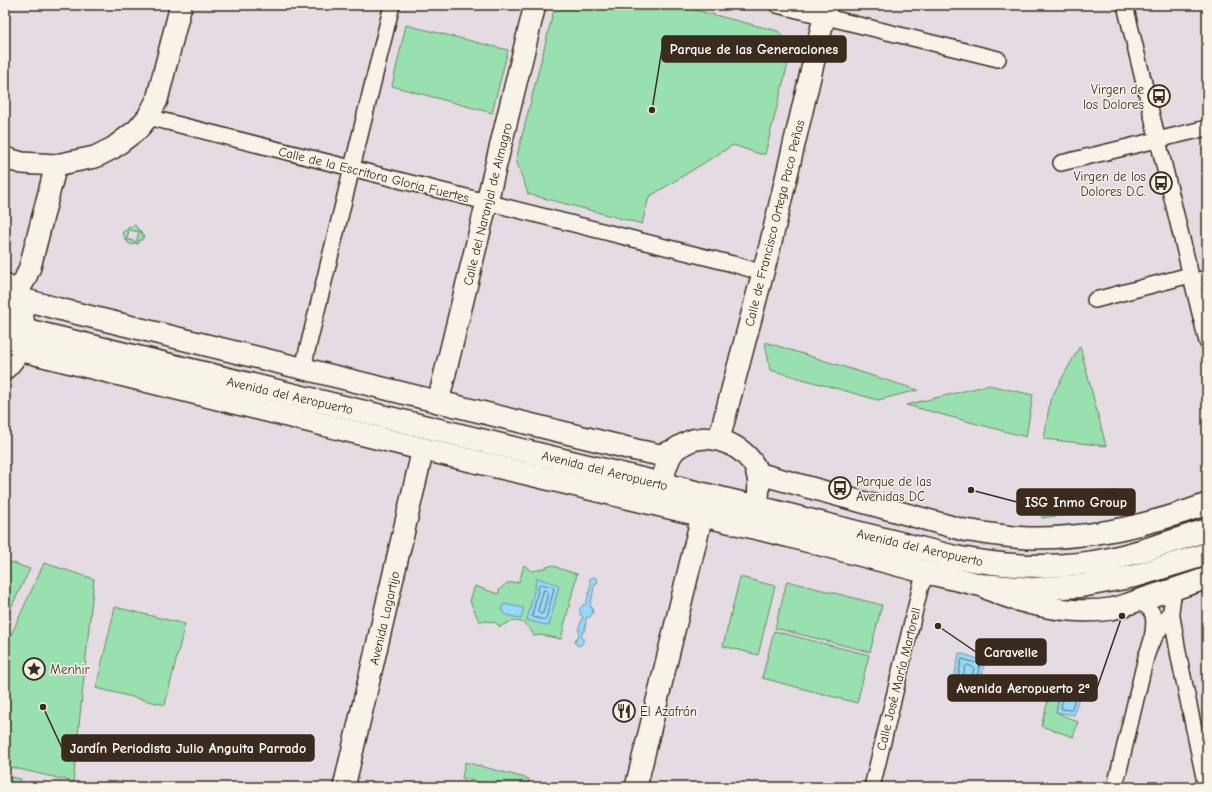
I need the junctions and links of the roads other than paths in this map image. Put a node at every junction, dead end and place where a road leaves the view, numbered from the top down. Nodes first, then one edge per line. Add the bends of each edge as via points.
1 (182, 5) edge
2 (392, 5) edge
3 (535, 5) edge
4 (777, 5) edge
5 (1125, 5) edge
6 (826, 11) edge
7 (998, 60) dead end
8 (148, 117) junction
9 (1207, 128) edge
10 (1159, 140) junction
11 (5, 158) edge
12 (1061, 163) dead end
13 (56, 165) junction
14 (352, 167) junction
15 (487, 203) junction
16 (762, 273) junction
17 (1191, 278) junction
18 (1207, 278) edge
19 (10, 291) edge
20 (1095, 300) dead end
21 (13, 338) edge
22 (1207, 342) edge
23 (5, 368) edge
24 (304, 368) junction
25 (438, 402) junction
26 (719, 439) junction
27 (423, 449) junction
28 (674, 450) junction
29 (757, 474) junction
30 (662, 484) junction
31 (1207, 504) edge
32 (656, 505) junction
33 (757, 507) junction
34 (702, 516) junction
35 (1207, 530) edge
36 (1207, 554) edge
37 (929, 573) junction
38 (1207, 578) edge
39 (981, 585) junction
40 (1178, 588) junction
41 (1136, 602) junction
42 (1171, 611) junction
43 (1151, 643) junction
44 (344, 787) edge
45 (636, 787) edge
46 (872, 787) edge
47 (1115, 787) edge
48 (1206, 787) edge

1 - 8 street via 157,100
2 - 14 street
3 - 15 street, Calle del Naranjal de Almagro
4 - 6 street
5 - 10 street
6 - 7 street
6 - 16 street, Calle de Francisco Ortega Paco Peñas
8 - 13 street via 138,129 114,148 95,157
8 - 14 street, Calle de la Escritora Gloria Fuertes
9 - 10 street
10 - 12 street
10 - 17 street
11 - 13 street via 22,163
13 - 19 street via 30,267 16,294
14 - 15 street, Calle de la Escritora Gloria Fuertes
14 - 24 street
15 - 16 street, Calle de la Escritora Gloria Fuertes
15 - 25 street, Calle del Naranjal de Almagro
16 - 26 street, Calle de Francisco Ortega Paco Peñas
17 - 18 street
17 - 20 street
17 - 22 street
19 - 21 main road via 22,312
19 - 24 street, Avenida del Aeropuerto via 59,309
21 - 23 main road via 12,360
21 - 27 main road, Avenida del Aeropuerto
21 - 30 main road, Avenida del Aeropuerto
24 - 25 street, Avenida del Aeropuerto
25 - 28 street, Avenida del Aeropuerto via 660,455
26 - 28 street, Avenida del Aeropuerto via 691,440
26 - 29 street via 742,452 752,463
27 - 32 main road, Avenida del Aeropuerto
27 - 44 street, Avenida Lagartijo
28 - 30 street
29 - 31 street, Avenida del Aeropuerto via 957,528 1027,538 1057,537 1115,529 1166,518
29 - 33 street
30 - 32 street
30 - 33 main road, Avenida del Aeropuerto
32 - 34 main road, Avenida del Aeropuerto
33 - 35 main road, Avenida del Aeropuerto via 955,557 1013,565 1064,565 1111,559
34 - 37 main road, Avenida del Aeropuerto
34 - 45 street
36 - 39 main road, Avenida del Aeropuerto via 1135,576 1081,586 1032,589
37 - 39 main road, Avenida del Aeropuerto
37 - 46 street, Calle José María Martorell via 921,585
38 - 40 street, Avenida del Aeropuerto
39 - 41 street, Avenida del Aeropuerto via 1006,596 1072,610 1111,609
40 - 41 street, Avenida del Aeropuerto
40 - 42 street via 1173,596
41 - 43 street via 1145,605 1153,614
42 - 43 street
42 - 48 street
43 - 47 street

